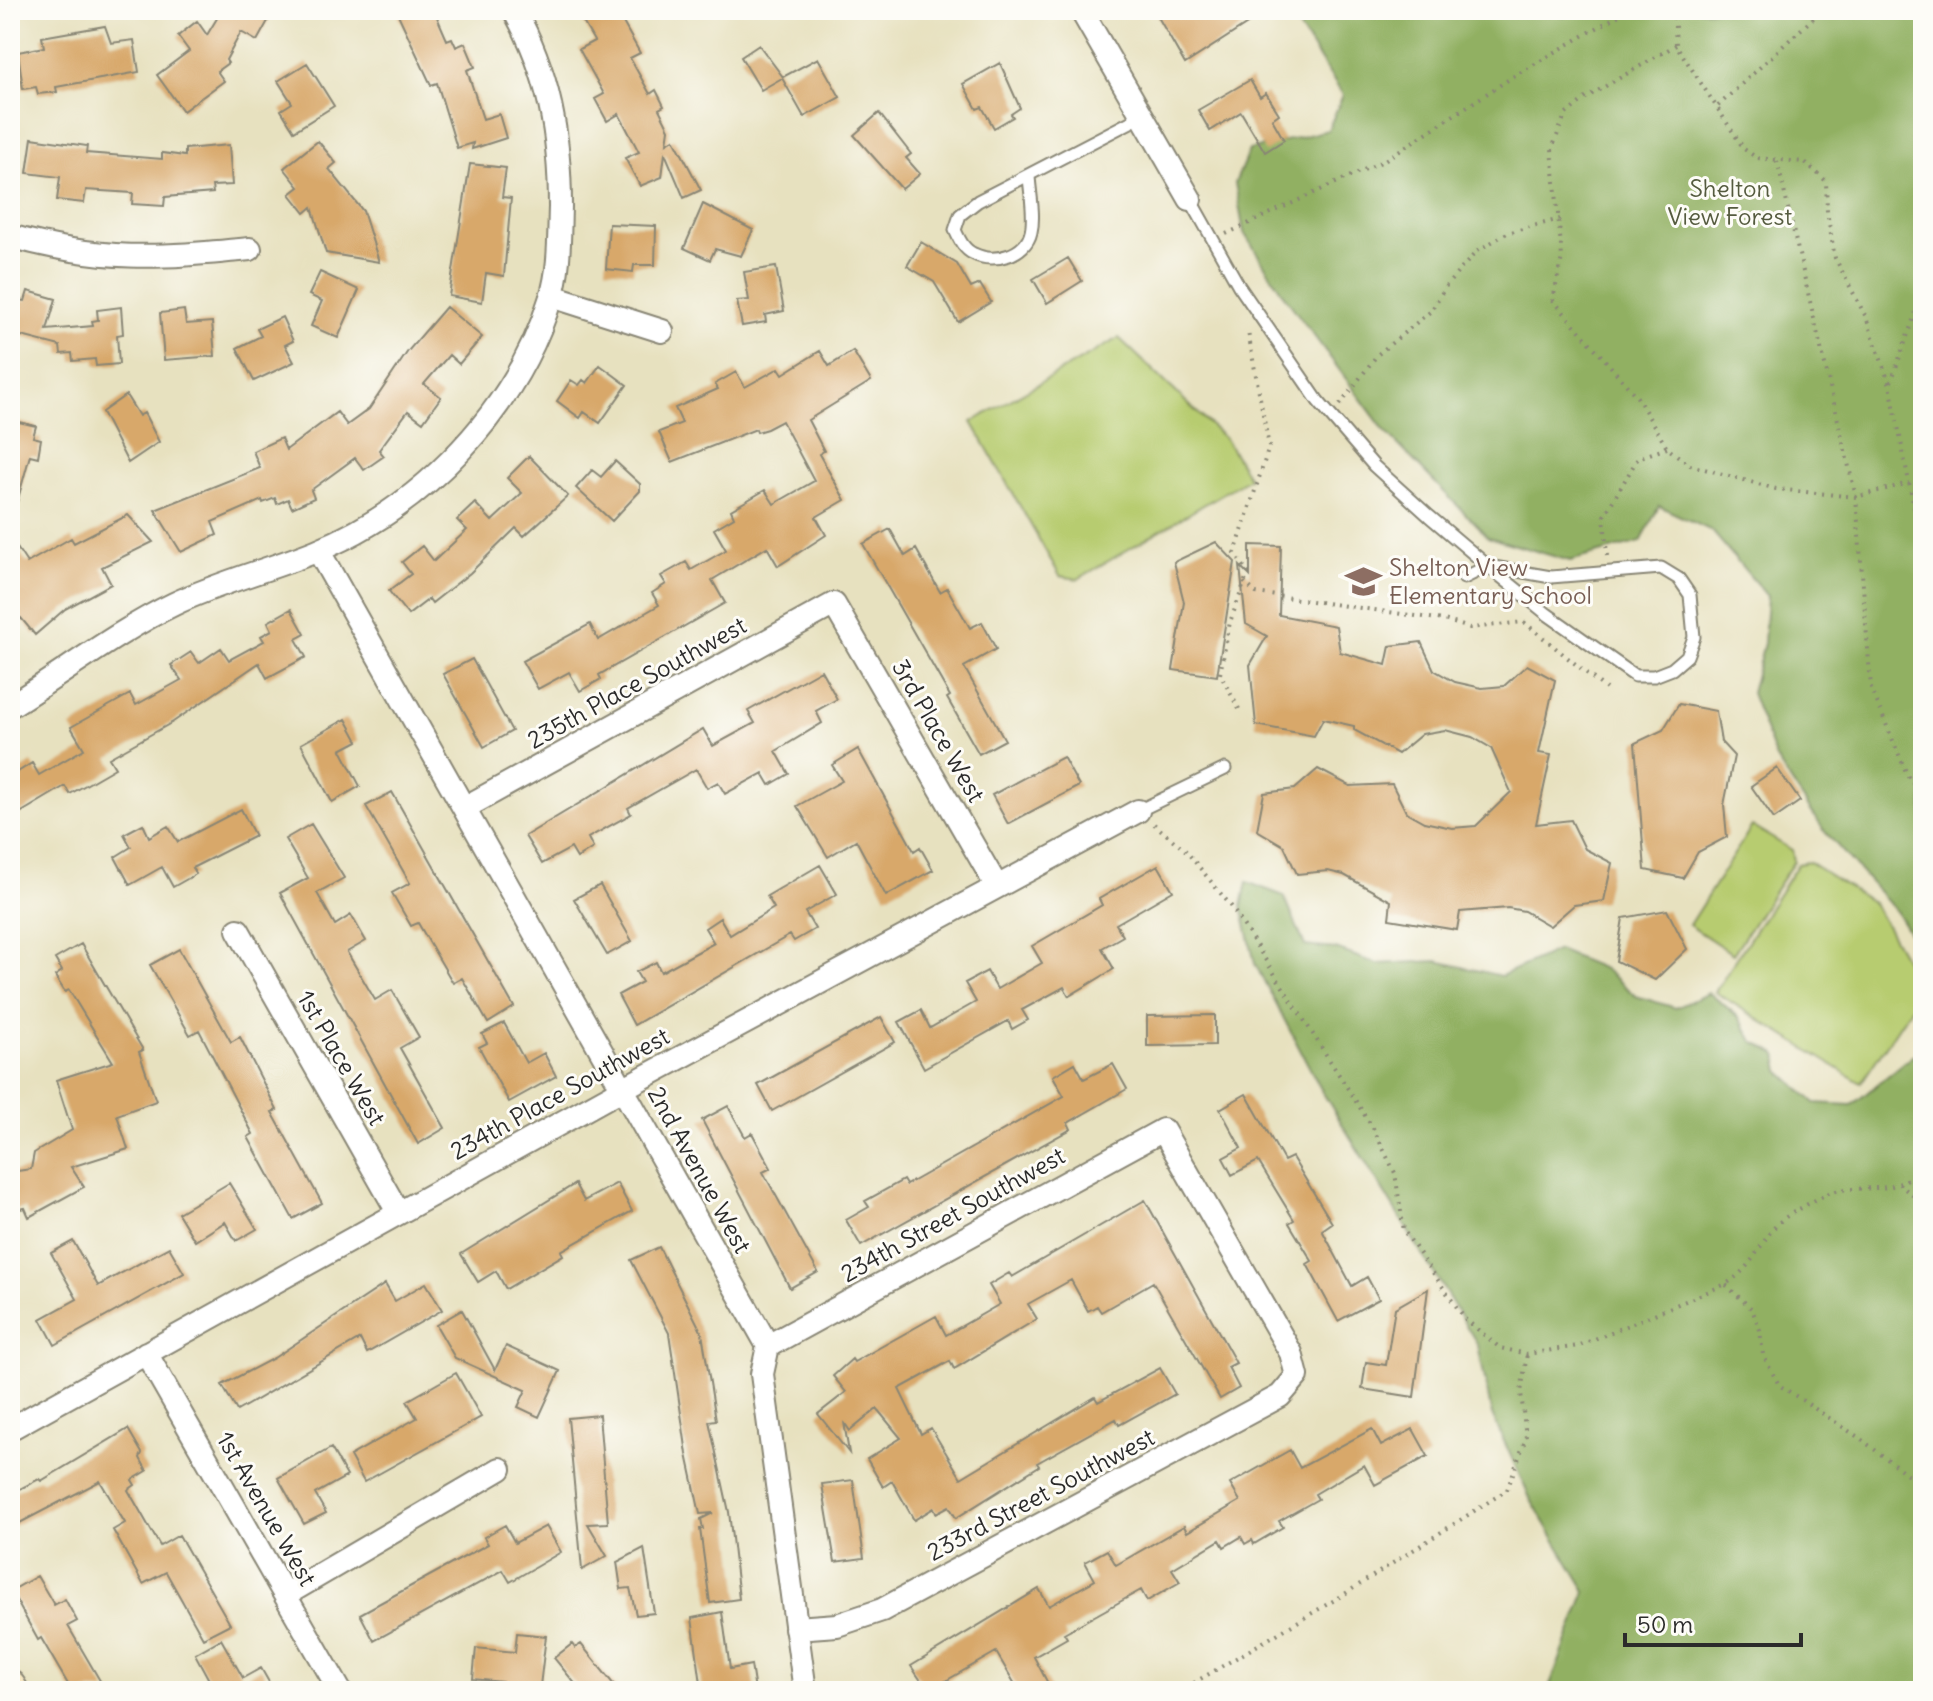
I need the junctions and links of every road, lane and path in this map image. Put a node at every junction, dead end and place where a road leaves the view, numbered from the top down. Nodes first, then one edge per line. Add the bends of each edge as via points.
1 (514, 10) edge
2 (1081, 10) edge
3 (1628, 10) edge
4 (1674, 10) edge
5 (1822, 10) edge
6 (1676, 45) junction
7 (1718, 106) junction
8 (1142, 116) junction
9 (1777, 161) junction
10 (1029, 176) junction
11 (1190, 199) joint
12 (1560, 219) junction
13 (10, 236) edge
14 (1212, 240) junction
15 (250, 249) dead end
16 (1923, 292) edge
17 (552, 296) junction
18 (1248, 330) dead end
19 (662, 331) dead end
20 (1890, 385) junction
21 (1332, 417) junction
22 (1667, 448) junction
23 (1909, 483) junction
24 (1856, 497) junction
25 (1923, 533) edge
26 (318, 550) junction
27 (1488, 566) junction
28 (1608, 575) junction
29 (1464, 578) dead end
30 (1244, 582) junction
31 (834, 604) joint
32 (1606, 689) dead end
33 (10, 706) edge
34 (1239, 709) dead end
35 (1225, 769) dead end
36 (1923, 794) edge
37 (466, 807) junction
38 (1138, 811) junction
39 (996, 885) junction
40 (238, 930) dead end
41 (624, 1088) junction
42 (1923, 1154) edge
43 (1899, 1184) junction
44 (1923, 1204) edge
45 (398, 1212) junction
46 (1726, 1284) junction
47 (768, 1346) junction
48 (146, 1353) junction
49 (1527, 1354) junction
50 (1297, 1376) joint
51 (10, 1429) edge
52 (500, 1469) dead end
53 (1923, 1478) edge
54 (285, 1595) junction
55 (796, 1628) junction
56 (340, 1691) edge
57 (805, 1691) edge
58 (1180, 1691) edge

1 - 17 street via 548,90 560,150
2 - 8 street
3 - 14 path via 1383,161
4 - 6 path
5 - 7 path
6 - 7 path
6 - 12 path via 1565,115 1552,149
7 - 9 path via 1744,149 1757,158
8 - 10 lane
8 - 11 street
9 - 20 path via 1805,162 1826,181 1835,258 1866,317
9 - 24 path
10 - 10 lane via 960,215 955,230 974,255 1011,256 1023,248 1031,232
11 - 14 lane
12 - 21 path via 1507,233 1477,251 1431,311 1377,355
12 - 22 path via 1562,257 1553,300 1637,397
13 - 15 street via 110,257
14 - 21 lane
16 - 20 path
17 - 19 street
17 - 26 street via 522,368 460,453 395,507
18 - 30 path via 1269,447 1235,553 1248,573
20 - 23 path
21 - 27 lane via 1374,466
22 - 24 path via 1690,465 1776,489
22 - 28 path via 1638,458 1604,516
23 - 24 path
23 - 25 path
24 - 36 path via 1871,688 1909,779
26 - 33 street via 172,605
26 - 37 street, 2nd Avenue West
27 - 28 lane via 1551,577
27 - 28 lane via 1635,676 1672,669 1687,656 1694,637 1690,595 1679,579 1661,568
27 - 29 lane
30 - 32 path via 1256,593 1470,628 1524,622
30 - 34 path via 1220,674
31 - 37 street, 235th Place Southwest
31 - 39 street, 3rd Place West
35 - 38 lane
37 - 41 street, 2nd Avenue West
38 - 39 street, 234th Place Southwest
38 - 49 path via 1186,851 1231,906 1373,1128 1395,1173 1404,1231 1425,1265 1465,1319 1500,1348
39 - 41 street, 234th Place Southwest
40 - 45 street, 1st Place West
41 - 45 street, 234th Place Southwest
41 - 47 street, 2nd Avenue West
42 - 43 path via 1915,1173
43 - 44 path
43 - 46 path via 1829,1193 1782,1220 1745,1273
45 - 48 street, 234th Place Southwest
46 - 49 path via 1578,1346
46 - 53 path via 1752,1309 1763,1355 1779,1385 1907,1474
47 - 50 street, 234th Street Southwest via 1163,1130 1291,1353
47 - 55 street via 762,1374
48 - 51 street, 234th Place Southwest
48 - 54 street, 1st Avenue West
49 - 58 path via 1521,1392 1526,1438 1507,1490
50 - 55 street, 233rd Street Southwest via 1280,1396 882,1610 837,1625
52 - 54 street
54 - 56 street, 1st Avenue West
55 - 57 street

